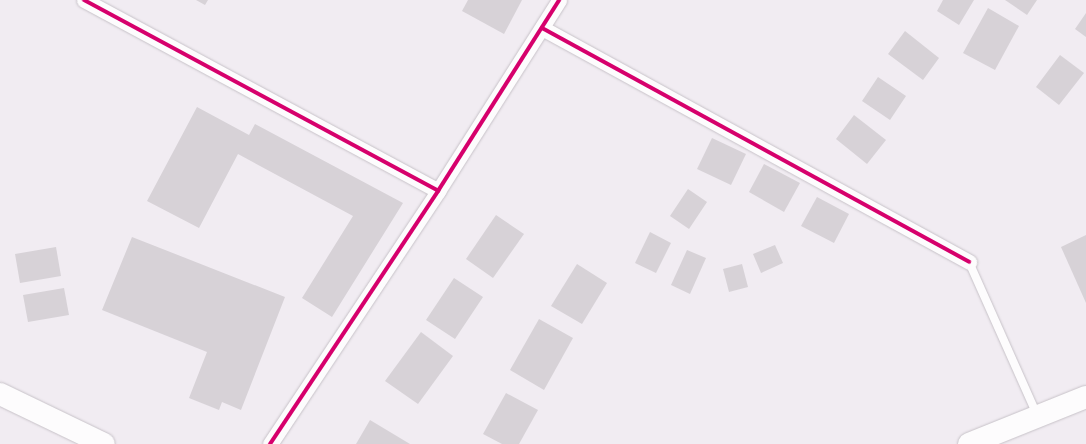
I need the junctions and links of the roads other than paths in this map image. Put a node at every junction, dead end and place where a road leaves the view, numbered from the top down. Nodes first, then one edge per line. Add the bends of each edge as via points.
1 (84, 0) edge
2 (560, 0) edge
3 (542, 28) junction
4 (438, 192) junction
5 (969, 262) joint
6 (0, 394) edge
7 (1086, 397) edge
8 (1038, 416) junction
9 (104, 444) edge
10 (270, 444) edge
11 (969, 444) edge

1 - 4 street
2 - 3 street
3 - 4 street
3 - 5 street
4 - 10 street
5 - 8 lane
6 - 9 main road
7 - 8 main road
8 - 11 main road

